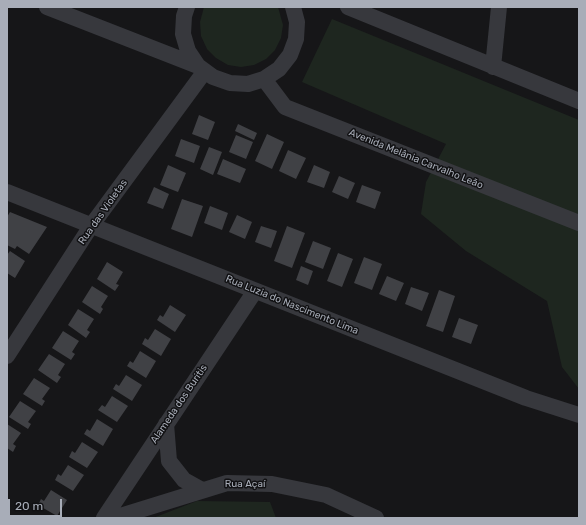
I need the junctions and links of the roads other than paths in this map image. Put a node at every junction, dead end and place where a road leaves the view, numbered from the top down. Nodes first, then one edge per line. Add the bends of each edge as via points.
1 (48, 7) edge
2 (187, 7) edge
3 (293, 7) edge
4 (348, 7) edge
5 (499, 7) edge
6 (492, 67) junction
7 (202, 69) junction
8 (264, 79) junction
9 (579, 102) edge
10 (7, 192) edge
11 (579, 223) edge
12 (91, 226) junction
13 (255, 290) junction
14 (7, 356) edge
15 (579, 415) edge
16 (166, 424) junction
17 (202, 490) junction
18 (104, 518) edge
19 (114, 518) edge
20 (376, 518) edge

1 - 7 street
2 - 7 street via 183,34 188,51
3 - 8 street via 297,22 296,39 290,56 279,69
4 - 6 street
5 - 6 street
6 - 9 street
7 - 8 street via 213,77 230,83 248,84
7 - 12 street, Rua das Violetas
8 - 11 street, Avenida Melânia Carvalho Leão via 285,107
10 - 12 street, Rua Luzia do Nascimento Lima
12 - 13 street, Rua Luzia do Nascimento Lima
12 - 14 street, Rua das Violetas
13 - 15 street, Rua Luzia do Nascimento Lima via 526,398
13 - 16 street, Alameda dos Buritis
16 - 17 street via 169,462 184,480
16 - 18 street, Alameda dos Buritis
17 - 19 street, Rua Açaí
17 - 20 street, Rua Açaí via 227,483 272,484 326,495

